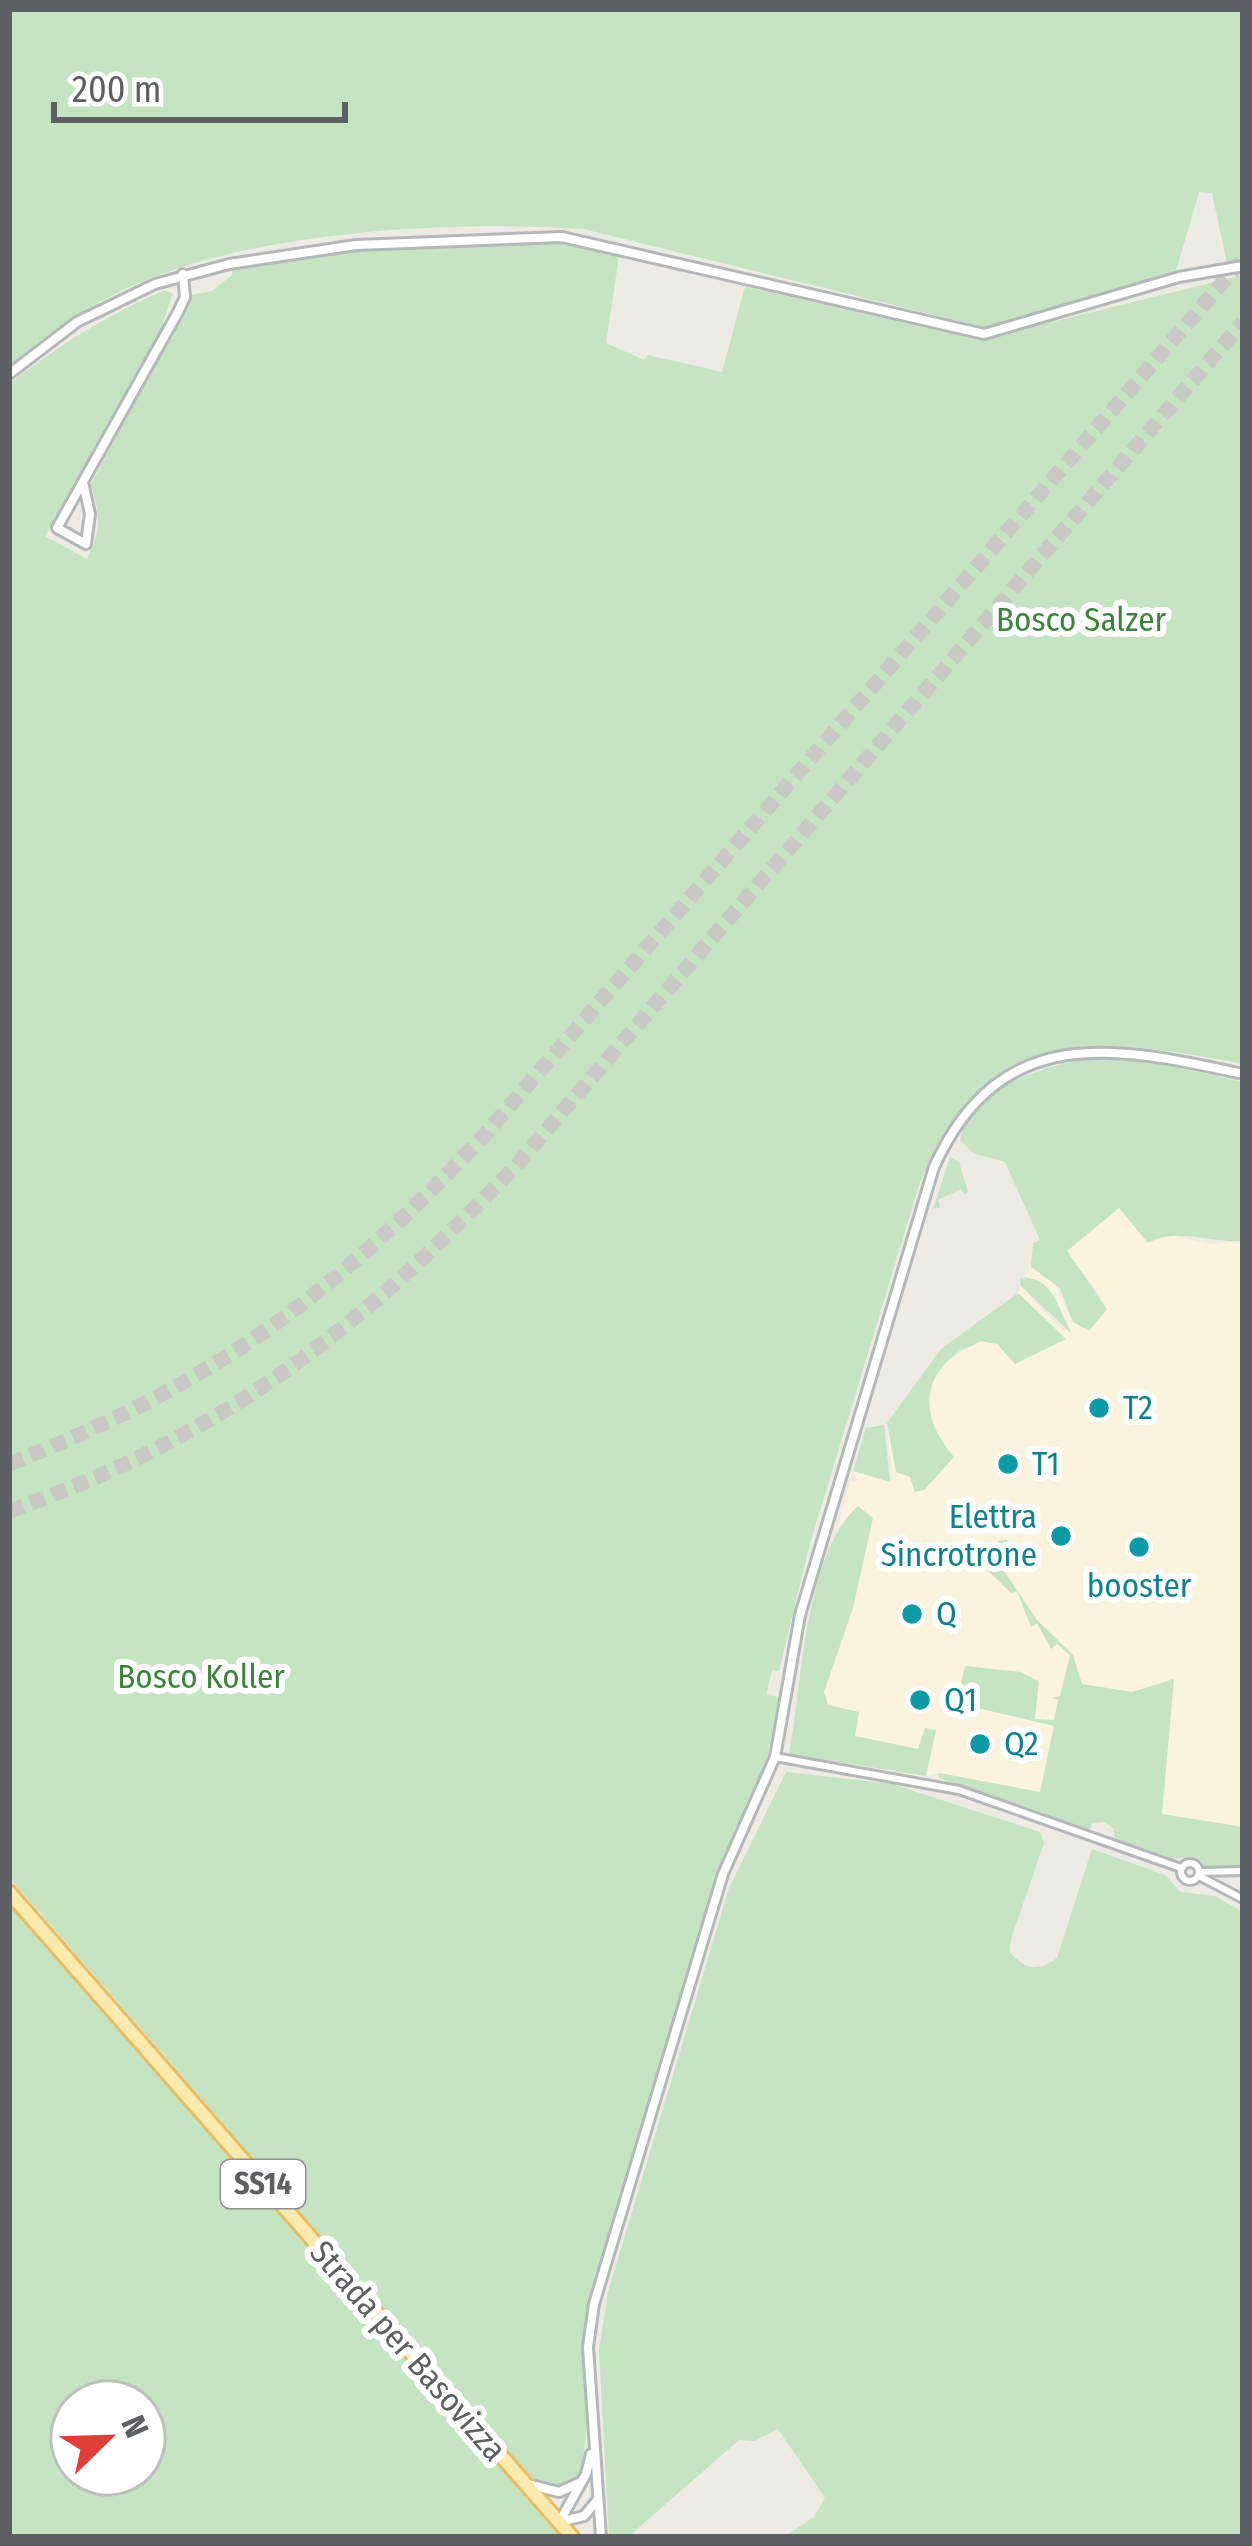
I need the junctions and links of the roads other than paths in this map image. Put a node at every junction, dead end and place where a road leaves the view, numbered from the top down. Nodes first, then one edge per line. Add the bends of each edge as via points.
1 (1243, 266) edge
2 (183, 274) junction
3 (9, 374) edge
4 (83, 482) junction
5 (1243, 1074) edge
6 (775, 1757) junction
7 (1181, 1868) junction
8 (1243, 1871) edge
9 (1199, 1874) junction
10 (9, 1892) edge
11 (1243, 1899) edge
12 (592, 2420) junction
13 (524, 2482) junction
14 (580, 2482) junction
15 (599, 2498) junction
16 (559, 2522) junction
17 (572, 2537) edge
18 (602, 2537) edge

1 - 2 street via 984,334 562,237 356,245
2 - 3 street via 77,322
2 - 4 street via 178,312
4 - 4 street via 57,528 86,544 90,514
5 - 6 street via 1132,1050 1070,1053 1012,1077 956,1128 930,1179 804,1599
6 - 7 street via 959,1790
6 - 12 street via 724,1874 598,2288 588,2347
7 - 9 street via 1194,1863
7 - 9 street via 1186,1881
8 - 9 street
9 - 11 street
10 - 13 main road, Strada per Basovizza / SS14
12 - 14 street via 590,2463
12 - 15 street
13 - 14 street via 559,2492
13 - 16 main road, Strada per Basovizza / SS14
14 - 16 street
15 - 16 street via 590,2512
15 - 18 street
16 - 17 main road, Strada per Basovizza / SS14

